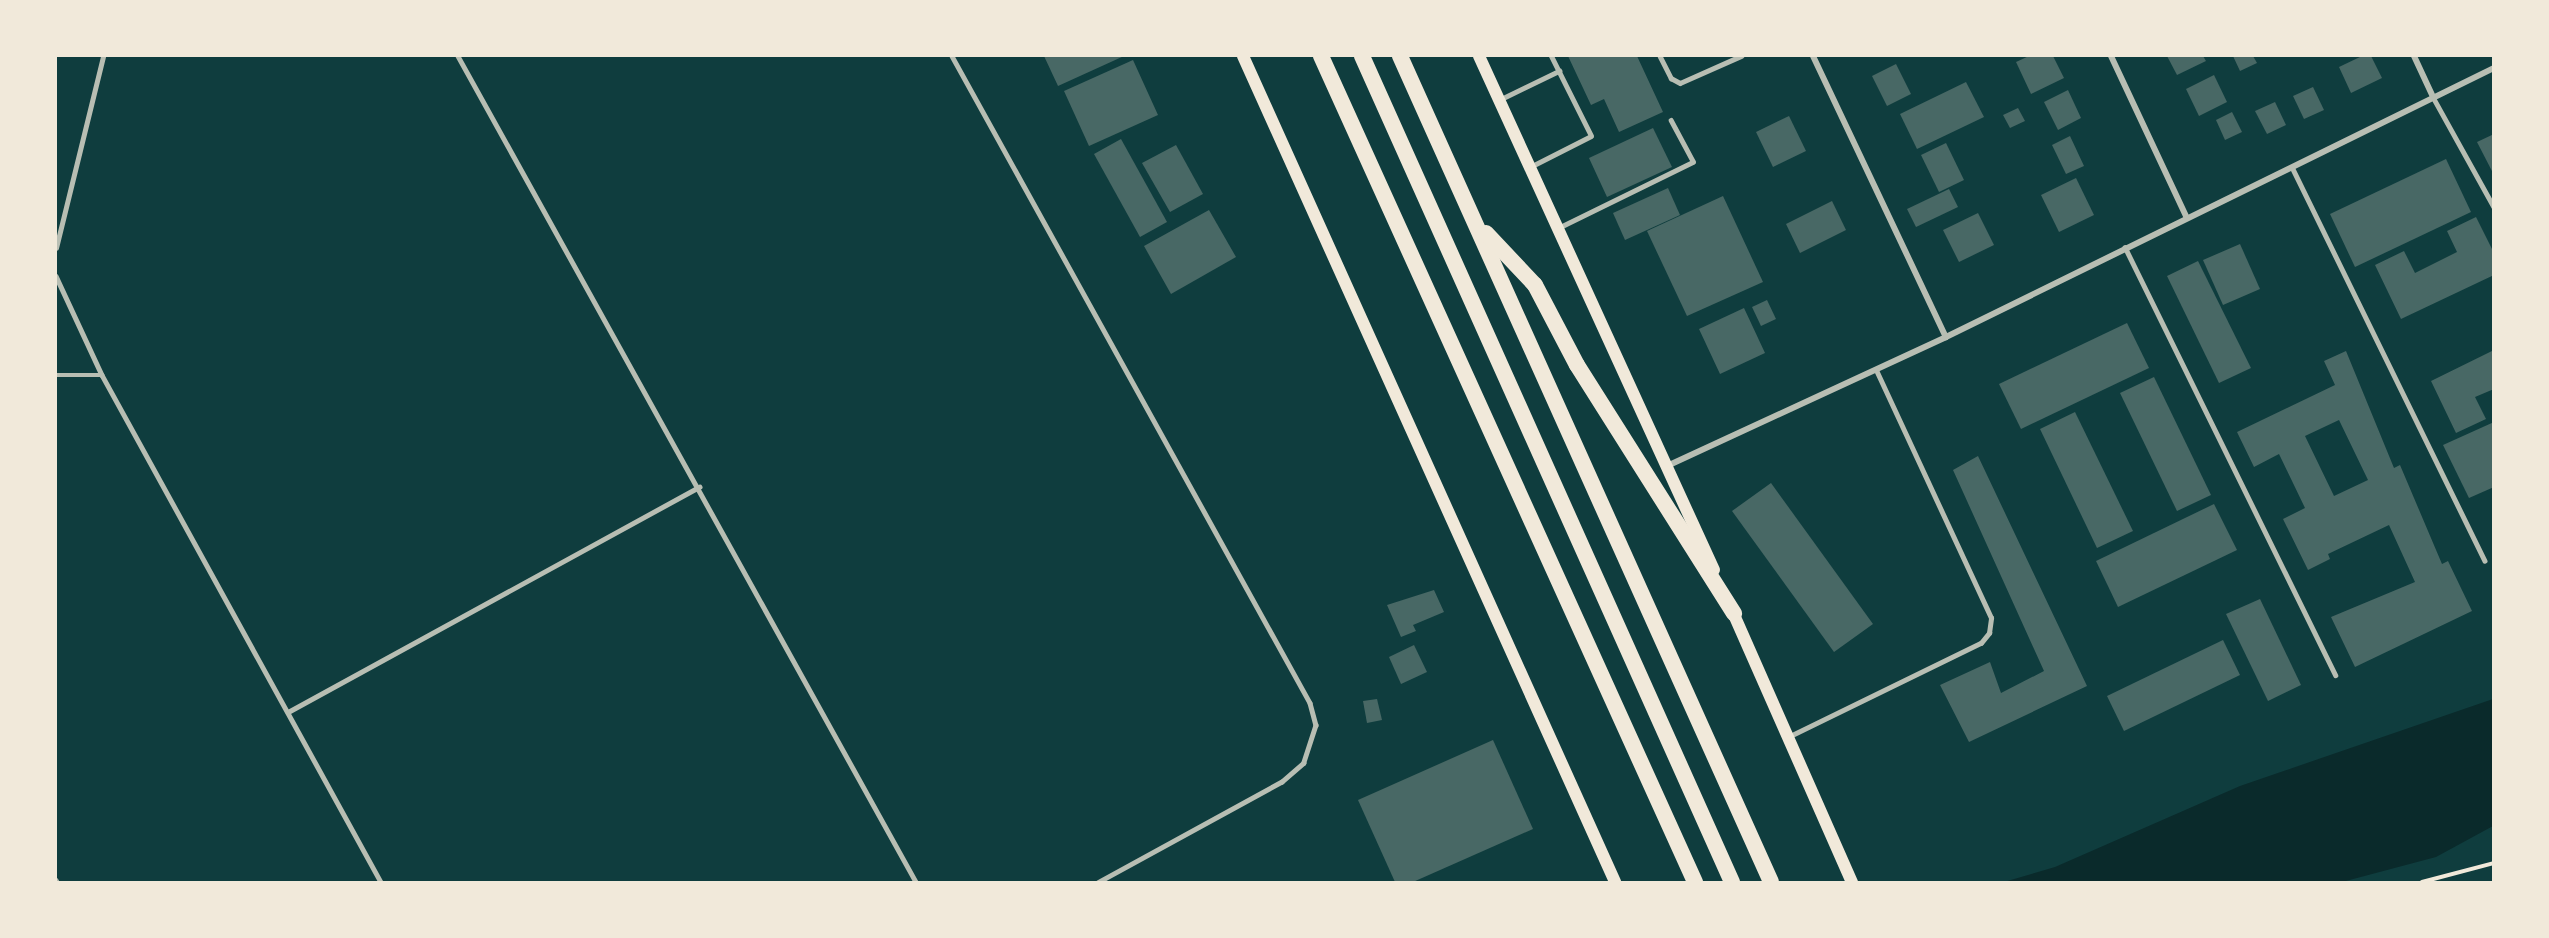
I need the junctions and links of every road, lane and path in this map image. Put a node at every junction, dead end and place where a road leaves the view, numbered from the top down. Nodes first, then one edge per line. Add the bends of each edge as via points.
1 (103, 56) edge
2 (458, 56) edge
3 (952, 56) edge
4 (1243, 56) edge
5 (1321, 56) edge
6 (1362, 56) edge
7 (1400, 56) edge
8 (1479, 56) edge
9 (1551, 56) edge
10 (1660, 56) edge
11 (1742, 56) edge
12 (1813, 56) edge
13 (2111, 56) edge
14 (2414, 56) edge
15 (2493, 68) edge
16 (1559, 71) junction
17 (2433, 97) junction
18 (1499, 100) junction
19 (1671, 121) dead end
20 (1530, 167) junction
21 (2293, 169) junction
22 (2493, 207) edge
23 (2186, 216) junction
24 (1477, 224) junction
25 (1558, 228) junction
26 (2124, 246) junction
27 (56, 248) edge
28 (56, 276) edge
29 (1946, 337) junction
30 (1876, 370) junction
31 (56, 375) edge
32 (102, 375) junction
33 (1666, 466) junction
34 (699, 487) junction
35 (2485, 561) dead end
36 (1734, 613) junction
37 (2336, 675) dead end
38 (288, 712) junction
39 (1788, 738) junction
40 (2493, 862) edge
41 (381, 882) edge
42 (916, 882) edge
43 (1100, 882) edge
44 (1615, 882) edge
45 (1695, 882) edge
46 (1732, 882) edge
47 (1771, 882) edge
48 (1852, 882) edge
49 (2422, 882) edge

1 - 27 lane
2 - 34 lane
3 - 43 lane via 1310,703 1316,725 1304,763 1282,782
4 - 44 main road
5 - 45 highway
6 - 46 highway
7 - 24 highway
8 - 18 main road
9 - 16 lane
10 - 11 lane via 1671,78 1680,83
12 - 29 street
13 - 23 street
14 - 17 street
15 - 17 street
16 - 18 lane
16 - 20 lane via 1591,136
17 - 21 street
17 - 22 lane
18 - 20 main road
19 - 25 lane via 1693,162
20 - 25 main road
21 - 23 street
21 - 35 lane
23 - 26 street
24 - 36 highway via 1535,285 1596,395
24 - 47 highway
25 - 33 main road
26 - 29 street
26 - 37 lane
28 - 32 lane
29 - 30 street
30 - 33 street
30 - 39 lane via 1991,618 1989,633 1982,643
31 - 32 lane
32 - 38 lane
33 - 36 main road
34 - 38 lane
34 - 42 lane
36 - 39 main road
38 - 41 lane
39 - 48 main road
40 - 49 path

